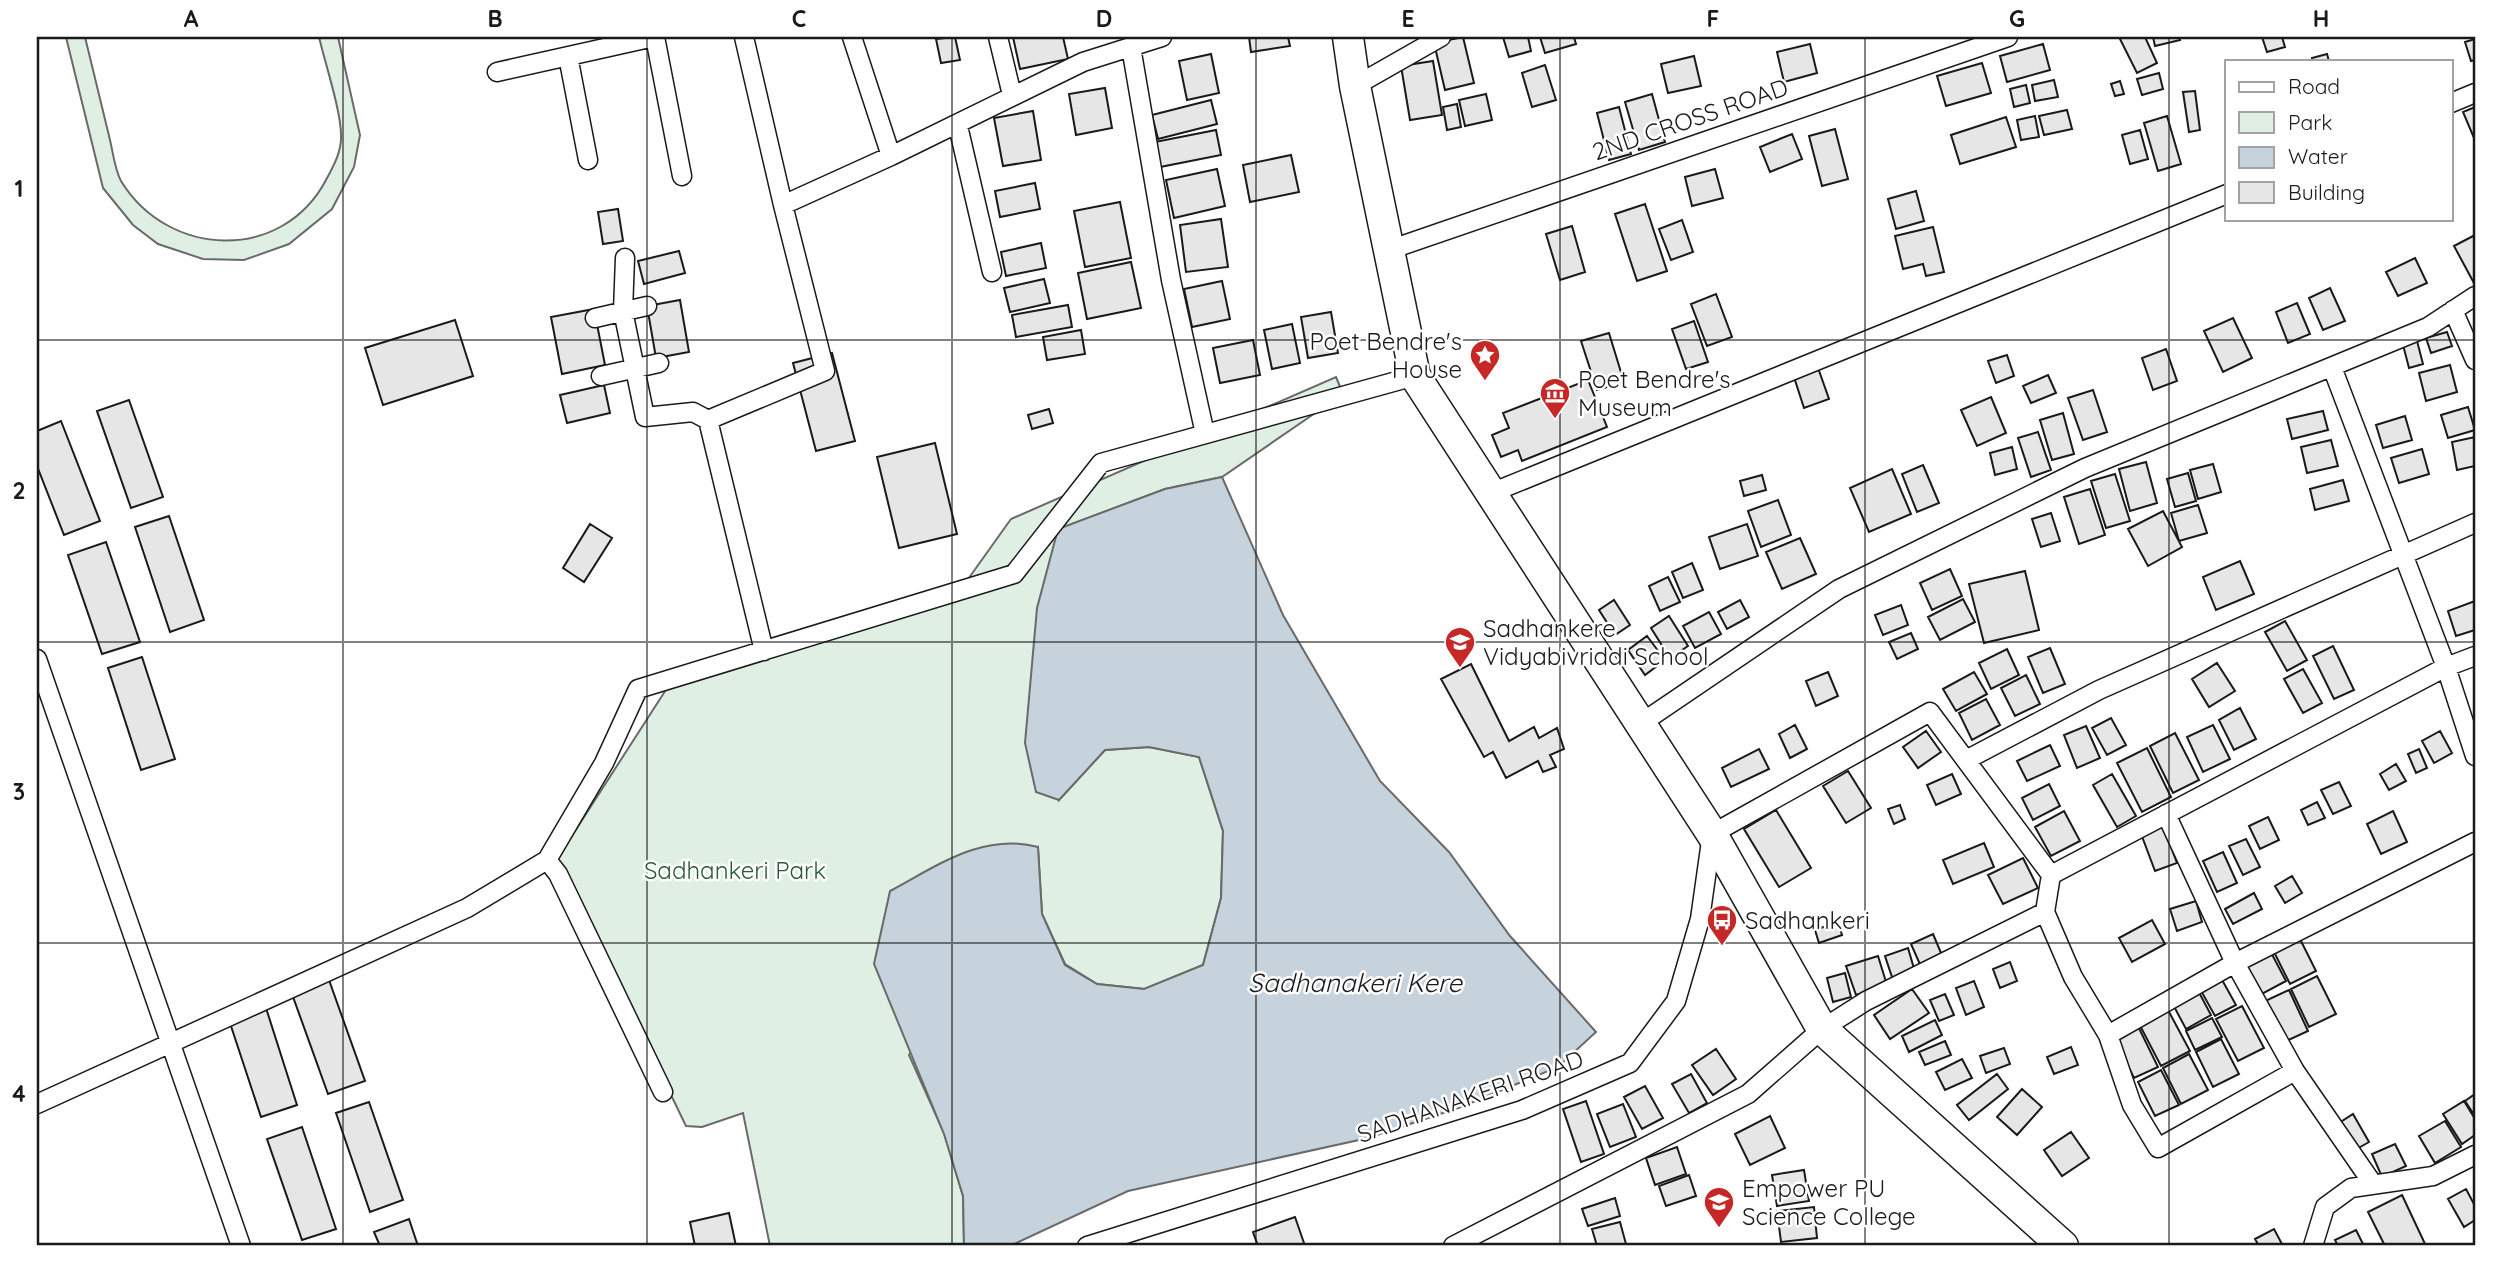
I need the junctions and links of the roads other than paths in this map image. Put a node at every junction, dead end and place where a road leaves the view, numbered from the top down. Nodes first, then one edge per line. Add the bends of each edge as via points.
1 (654, 37) edge
2 (744, 37) edge
3 (852, 37) edge
4 (998, 37) edge
5 (1162, 37) edge
6 (1348, 37) edge
7 (1441, 37) edge
8 (2008, 37) edge
9 (609, 42) edge
10 (1131, 47) junction
11 (568, 56) junction
12 (497, 72) dead end
13 (1354, 86) junction
14 (2475, 93) edge
15 (1012, 95) junction
16 (2452, 103) edge
17 (958, 126) junction
18 (891, 156) junction
19 (588, 160) dead end
20 (682, 176) dead end
21 (2225, 195) edge
22 (783, 205) junction
23 (1389, 250) junction
24 (625, 258) dead end
25 (992, 272) dead end
26 (2475, 296) edge
27 (647, 306) dead end
28 (2453, 310) junction
29 (624, 311) junction
30 (595, 318) dead end
31 (2475, 360) edge
32 (659, 363) dead end
33 (2332, 367) junction
34 (635, 369) junction
35 (601, 376) dead end
36 (1415, 376) junction
37 (708, 420) junction
38 (1205, 434) junction
39 (1491, 493) junction
40 (2475, 523) edge
41 (2403, 555) junction
42 (764, 651) junction
43 (2475, 656) edge
44 (37, 659) edge
45 (2445, 667) junction
46 (1640, 724) junction
47 (2475, 756) edge
48 (1966, 760) junction
49 (2166, 814) junction
50 (1712, 834) junction
51 (2475, 842) edge
52 (547, 860) junction
53 (2051, 875) junction
54 (2045, 912) junction
55 (2235, 963) junction
56 (1822, 1029) junction
57 (2108, 1035) junction
58 (170, 1042) junction
59 (2295, 1071) junction
60 (663, 1093) dead end
61 (37, 1104) edge
62 (2475, 1155) edge
63 (2373, 1184) junction
64 (241, 1246) edge
65 (1087, 1246) edge
66 (1453, 1246) edge
67 (2063, 1246) edge
68 (2313, 1246) edge

1 - 9 street
1 - 20 street
2 - 22 street
3 - 18 street
4 - 15 street
5 - 10 street
6 - 13 main road
7 - 13 street
8 - 23 street, 2ND CROSS ROAD
9 - 11 street
10 - 15 street via 1083,62
10 - 38 street via 1171,281
11 - 12 street
11 - 19 street
13 - 23 main road
14 - 16 street
15 - 17 street
17 - 18 street
17 - 25 street
18 - 22 street
21 - 39 street
22 - 37 street via 825,371
23 - 36 main road
24 - 29 street
26 - 28 street
27 - 29 street
28 - 31 street
28 - 33 street via 2428,327
29 - 30 street
29 - 34 street
32 - 34 street
33 - 41 street
33 - 46 street via 2085,468 1839,589
34 - 35 street
34 - 37 street via 645,417 693,412
36 - 38 street
36 - 39 main road
37 - 42 street
38 - 42 street via 1101,463 1014,574
39 - 46 main road
40 - 41 street
41 - 45 street
41 - 48 street via 2099,690
42 - 52 street via 638,689 604,763
43 - 45 street
44 - 58 street
45 - 47 street
45 - 49 street
46 - 50 main road
48 - 50 street via 1930,712
48 - 53 street
49 - 53 street
49 - 55 street
50 - 56 main road
50 - 65 street, SADHANAKERI ROAD via 1700,919 1676,1002 1630,1063 1522,1110
51 - 55 street
52 - 58 street via 467,908
52 - 60 street via 558,874
53 - 54 street
54 - 56 street
54 - 57 street via 2073,977
55 - 57 street
55 - 59 street
56 - 66 street via 1748,1094
56 - 67 main road
57 - 59 street via 2132,1105 2158,1148
58 - 61 street
58 - 64 street
59 - 63 street
62 - 63 street via 2433,1176
63 - 68 street via 2351,1188 2325,1207

